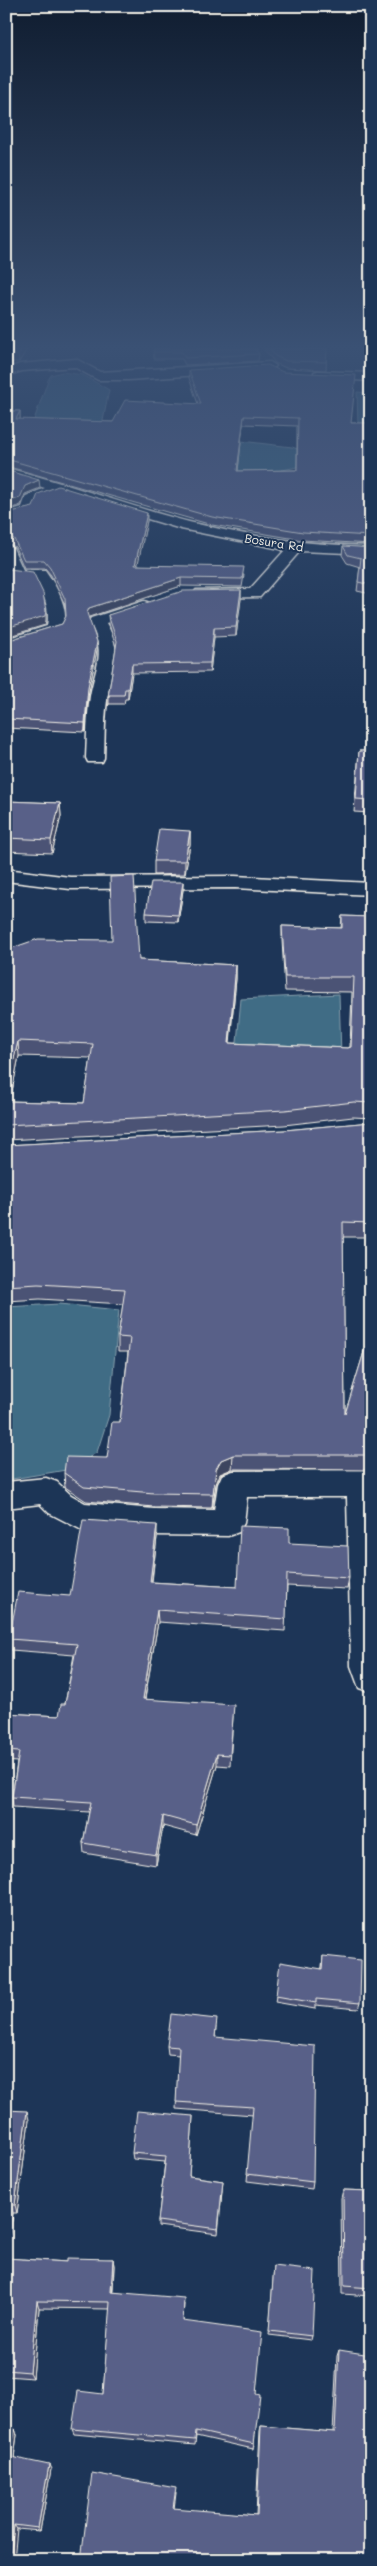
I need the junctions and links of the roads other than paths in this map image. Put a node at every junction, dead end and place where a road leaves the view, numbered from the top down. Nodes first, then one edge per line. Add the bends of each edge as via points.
1 (6, 472) edge
2 (59, 487) junction
3 (6, 516) edge
4 (6, 548) edge
5 (295, 548) junction
6 (371, 550) edge
7 (182, 593) edge
8 (163, 599) edge
9 (6, 644) edge
10 (95, 758) dead end
11 (6, 875) edge
12 (371, 890) edge
13 (367, 1483) edge
14 (6, 1495) edge
15 (371, 1677) edge

1 - 2 street, Bosura Rd
2 - 3 street via 31,498 28,510
2 - 5 street, Bosura Rd via 212,532
4 - 9 street via 17,575 40,573 51,590 57,623 55,629
5 - 6 street, Bosura Rd
5 - 7 street via 254,594
8 - 10 street via 97,621 104,633 109,658 99,696
11 - 12 street via 70,883 235,882
13 - 14 street via 233,1484 228,1523 80,1516 46,1491
13 - 15 street via 368,1666

